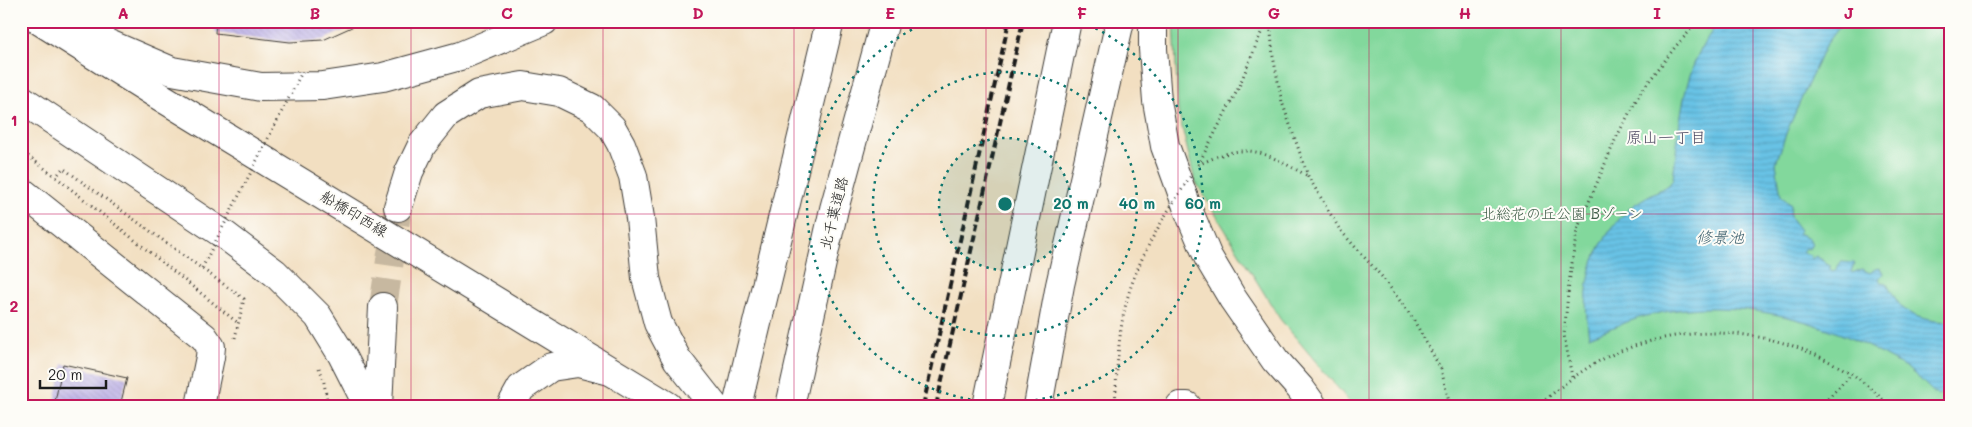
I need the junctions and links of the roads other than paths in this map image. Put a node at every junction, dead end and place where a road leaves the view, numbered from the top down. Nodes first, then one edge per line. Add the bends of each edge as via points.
1 (40, 21) edge
2 (73, 21) edge
3 (544, 21) edge
4 (830, 21) edge
5 (885, 21) edge
6 (1067, 21) edge
7 (1120, 21) edge
8 (1153, 21) edge
9 (21, 99) edge
10 (21, 191) edge
11 (788, 193) junction
12 (398, 208) tunnel mouth
13 (383, 308) tunnel mouth
14 (1275, 360) junction
15 (610, 371) junction
16 (200, 406) edge
17 (368, 406) edge
18 (378, 406) edge
19 (510, 406) edge
20 (668, 406) edge
21 (714, 406) edge
22 (725, 406) edge
23 (737, 406) edge
24 (790, 406) edge
25 (987, 406) edge
26 (1038, 406) edge
27 (1180, 406) edge
28 (1187, 406) edge
29 (1303, 406) edge
30 (1313, 406) edge

1 - 15 main road, 船橋印西線
2 - 3 main road via 107,43 172,71 261,87 323,86 383,77 460,56
4 - 11 main road
5 - 24 main road, 北千葉道路 via 834,209
6 - 25 main road
7 - 26 main road via 1060,285
8 - 14 main road via 1157,101 1165,146 1208,257
9 - 17 main road via 226,236 275,273 318,316
10 - 16 main road via 204,337 211,346
11 - 22 main road via 759,273
11 - 23 main road
12 - 21 main road via 408,172 422,145 446,115 480,94 523,86 559,92 592,108 612,128 633,176 646,278 658,323 677,359
13 - 18 main road
14 - 29 main road
14 - 30 main road
15 - 19 main road via 578,363 550,367 521,388
15 - 20 main road, 船橋印西線
27 - 28 main road

